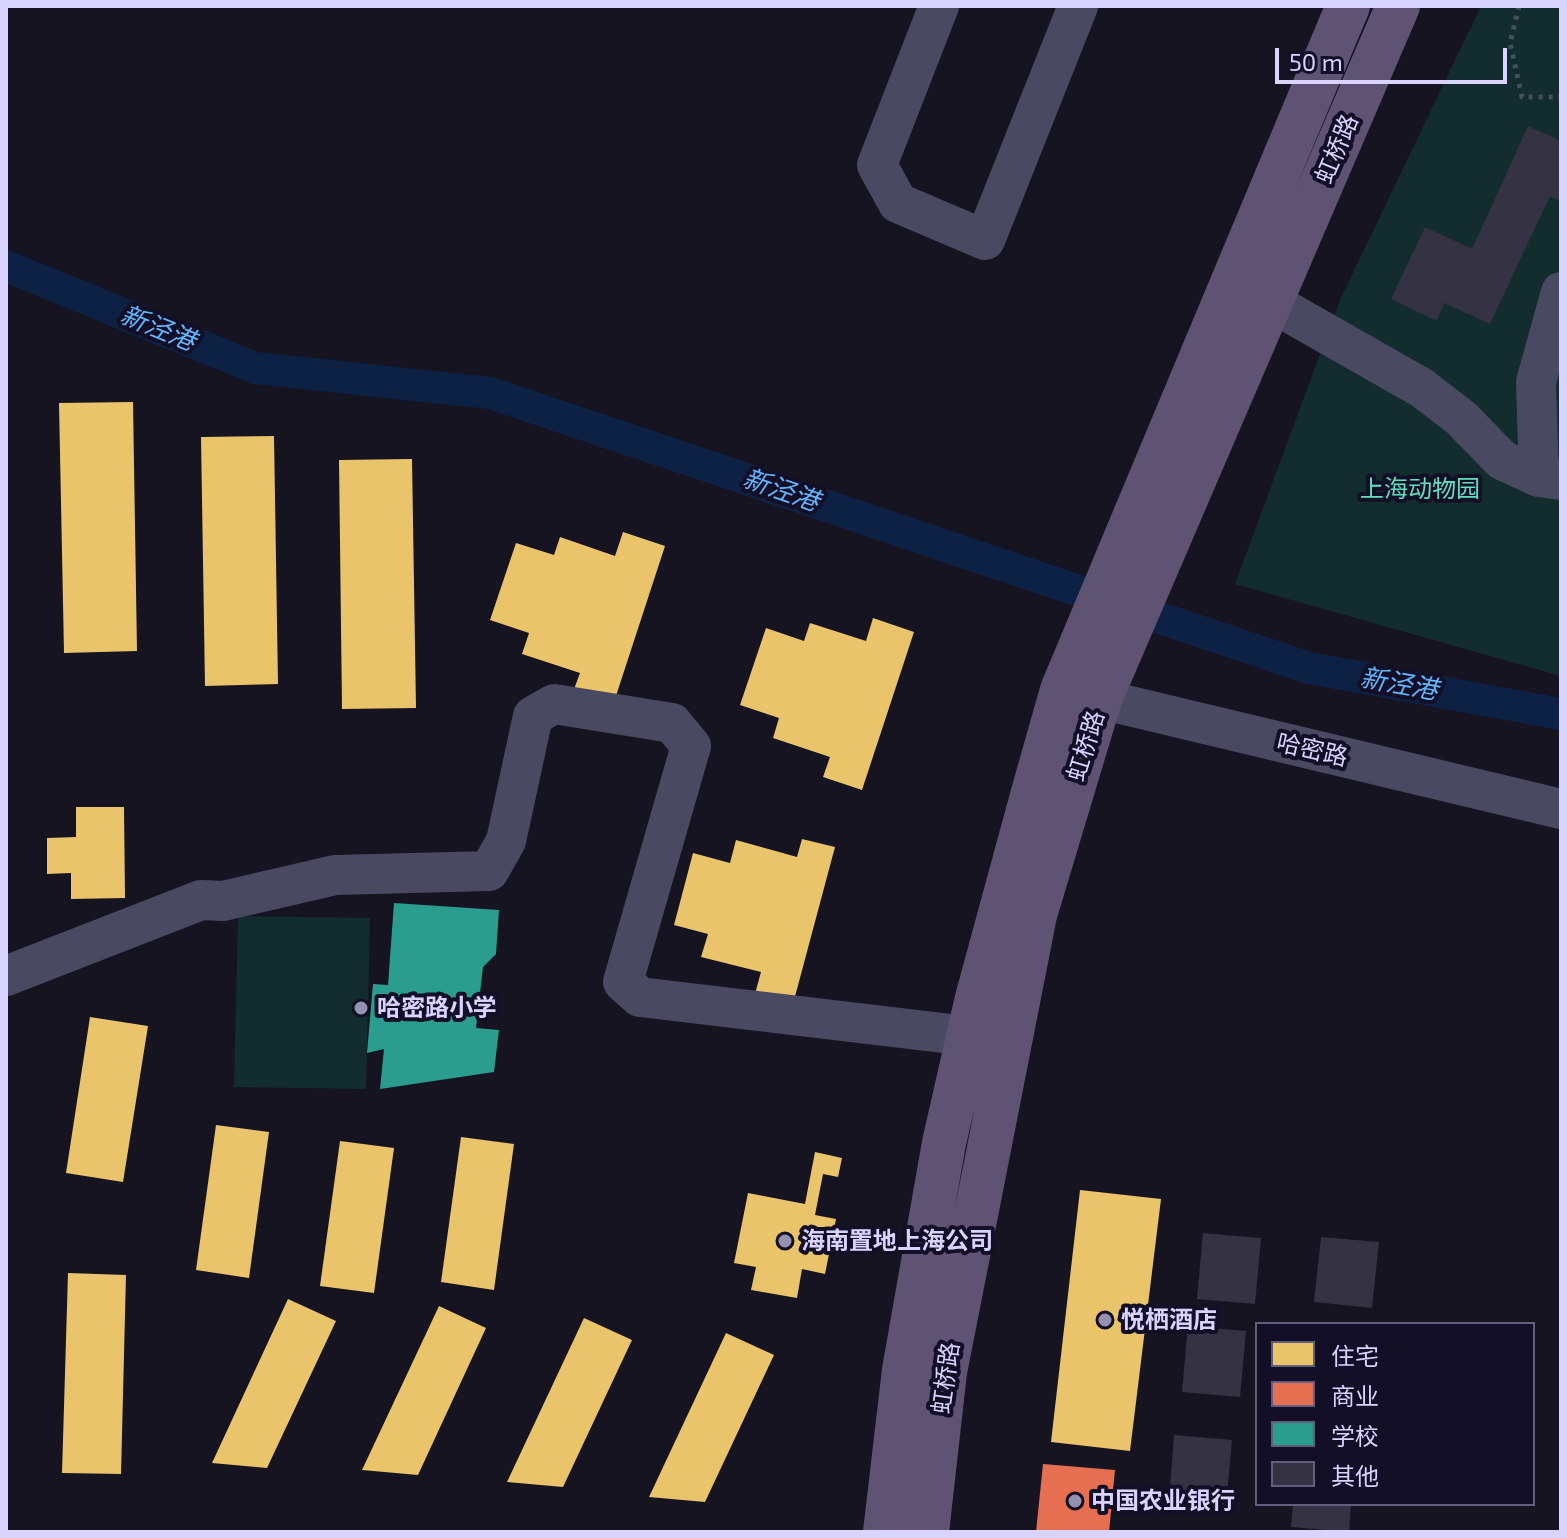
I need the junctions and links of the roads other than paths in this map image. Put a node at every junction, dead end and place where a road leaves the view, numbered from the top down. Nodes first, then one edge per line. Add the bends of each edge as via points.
1 (939, 6) edge
2 (1078, 6) edge
3 (1348, 6) edge
4 (1398, 6) edge
5 (1561, 292) edge
6 (1271, 302) junction
7 (1550, 478) edge
8 (1144, 547) junction
9 (1081, 694) junction
10 (1561, 809) edge
11 (6, 976) edge
12 (968, 1036) junction
13 (885, 1532) edge
14 (927, 1532) edge

1 - 2 street via 877,165 898,203 985,240
3 - 8 main road, 虹桥路
4 - 6 main road, 虹桥路
5 - 7 street via 1536,382
6 - 7 street via 1422,388 1502,460
6 - 8 main road, 虹桥路
8 - 9 main road, 虹桥路
9 - 10 street, 哈密路
9 - 12 main road, 虹桥路 via 1028,810
9 - 14 main road, 虹桥路 via 945,1372
11 - 12 street via 201,900 223,901 335,875 489,871 506,841 533,716 554,704 672,723 691,746 623,982 640,997
12 - 13 main road, 虹桥路 via 904,1370

